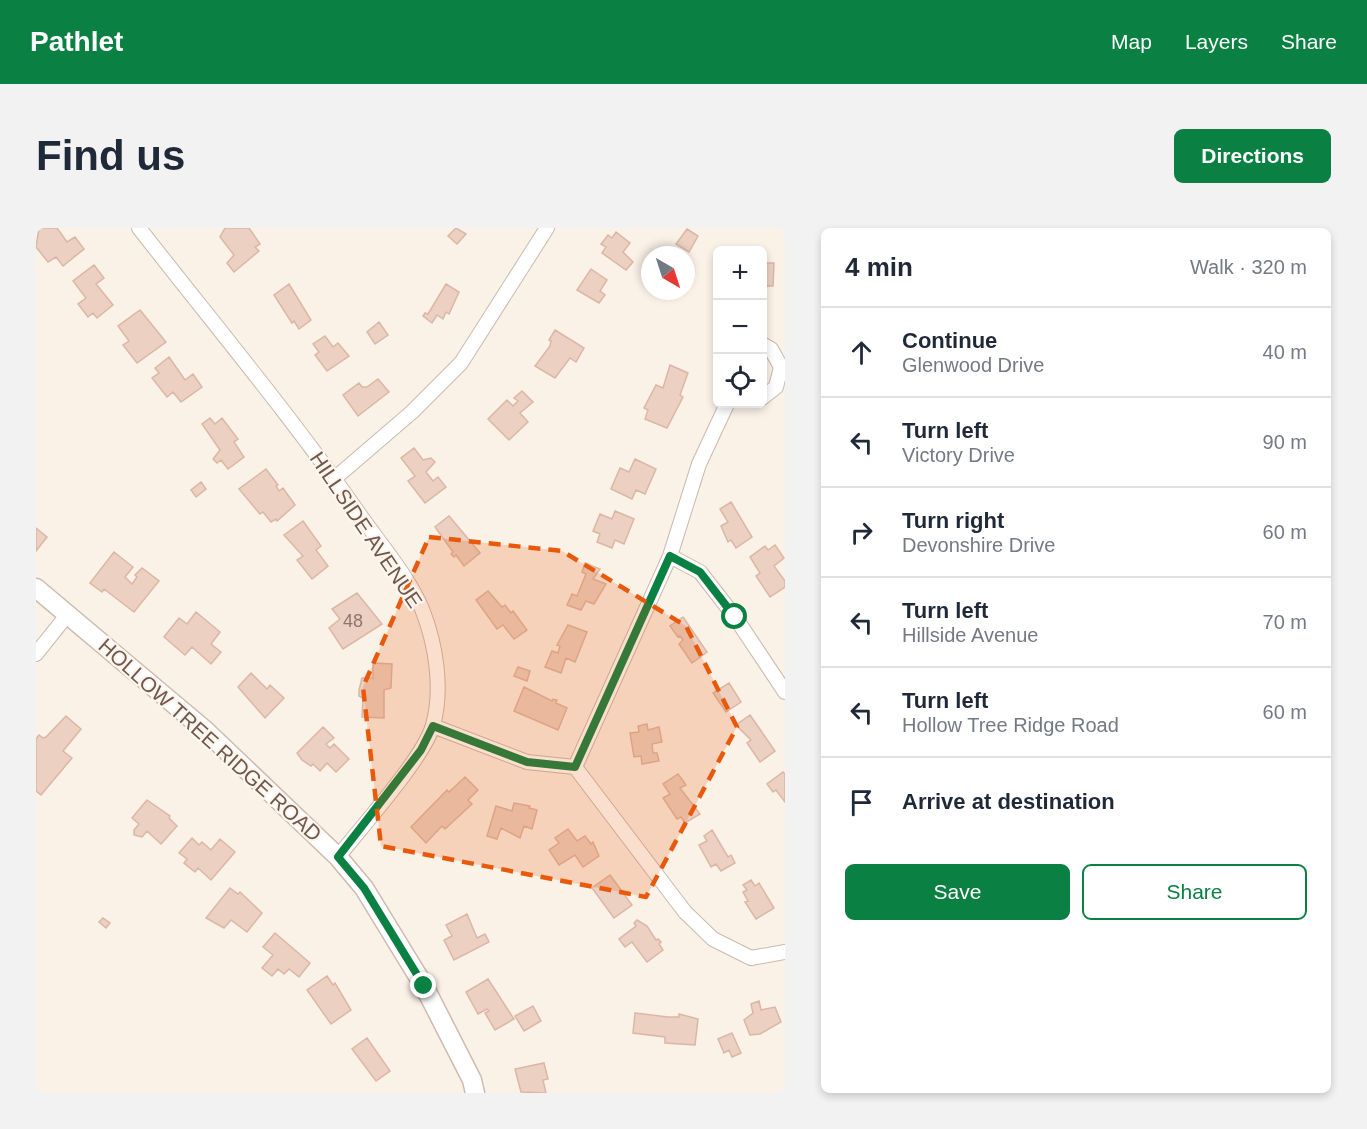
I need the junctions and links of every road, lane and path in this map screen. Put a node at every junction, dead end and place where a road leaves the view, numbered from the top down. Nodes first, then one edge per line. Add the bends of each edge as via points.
1 (139, 228) edge
2 (548, 228) edge
3 (767, 347) edge
4 (767, 394) edge
5 (725, 408) edge
6 (334, 479) junction
7 (670, 556) junction
8 (36, 588) edge
9 (68, 614) junction
10 (36, 654) edge
11 (785, 692) edge
12 (433, 726) junction
13 (575, 767) junction
14 (338, 857) junction
15 (785, 952) edge
16 (475, 1093) edge

1 - 6 street, HILLSIDE AVENUE
2 - 6 street via 461,363 412,412
3 - 4 street via 781,367 776,387
5 - 7 street via 699,464
6 - 12 street, HILLSIDE AVENUE via 422,608 437,672
7 - 11 street via 700,572
7 - 13 street
8 - 9 main road, HOLLOW TREE RIDGE ROAD
9 - 10 street
9 - 14 main road, HOLLOW TREE RIDGE ROAD via 206,731
12 - 13 street via 527,762
12 - 14 street, HILLSIDE AVENUE via 421,750
13 - 15 street via 685,912 713,939 751,958
14 - 16 main road, HOLLOW TREE RIDGE ROAD via 364,888 424,986

